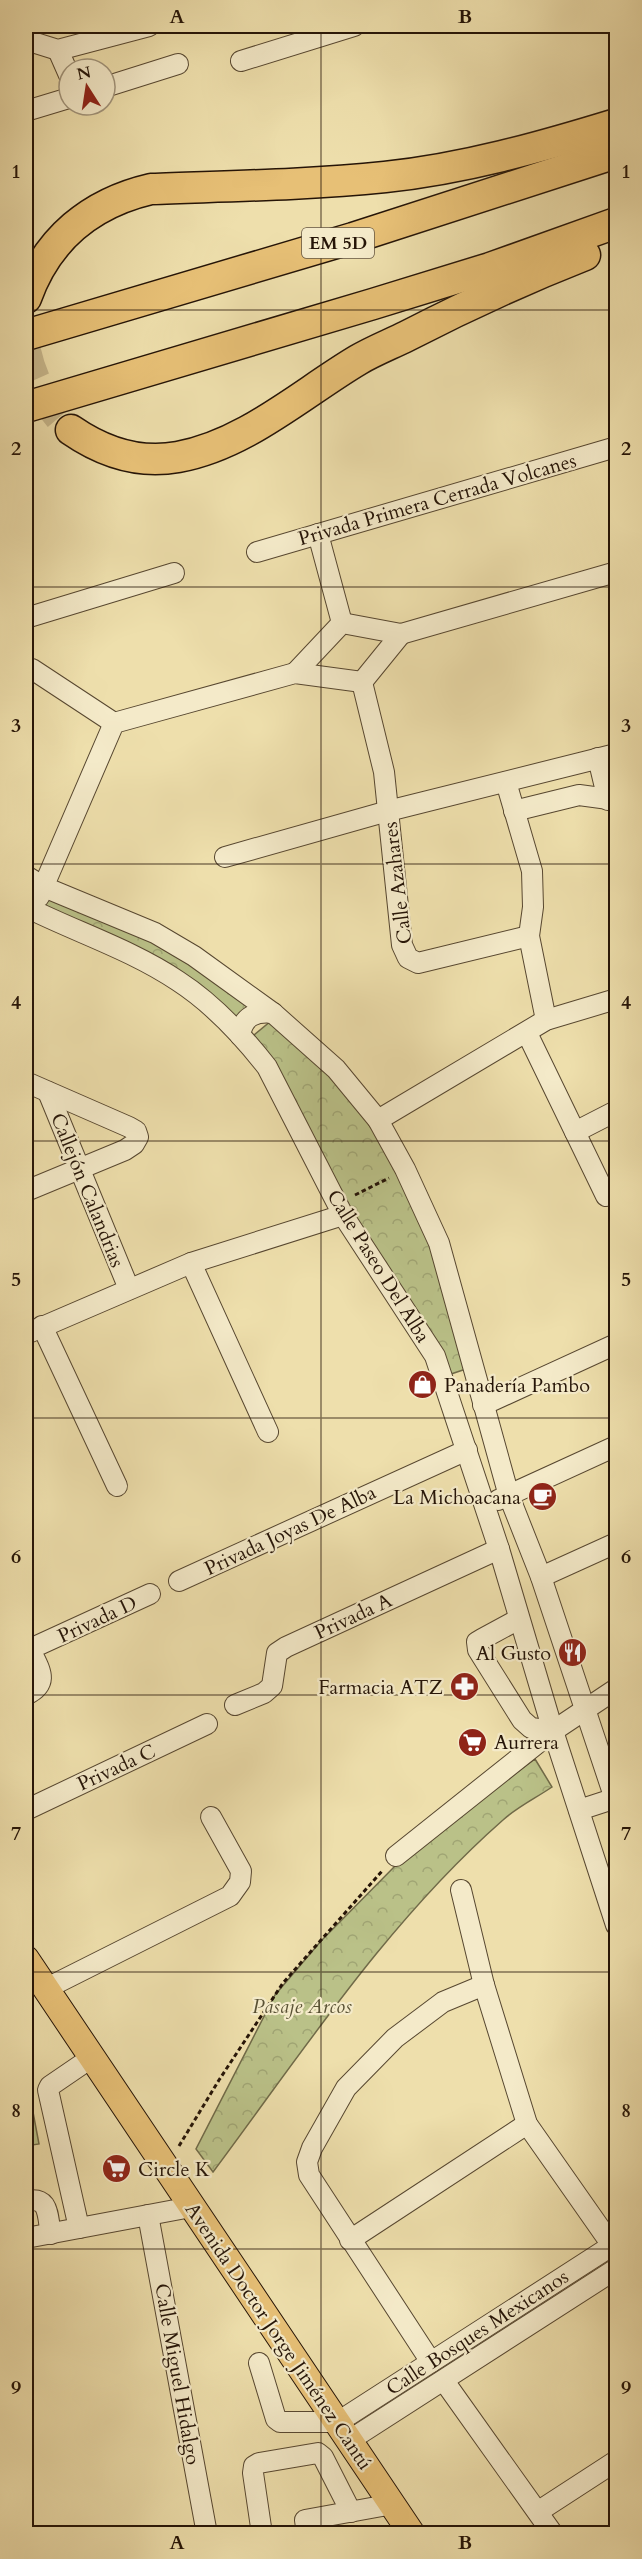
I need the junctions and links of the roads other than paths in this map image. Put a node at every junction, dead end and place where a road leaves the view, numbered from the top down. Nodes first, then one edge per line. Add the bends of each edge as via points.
1 (149, 26) edge
2 (354, 26) edge
3 (26, 40) edge
4 (58, 50) junction
5 (61, 57) edge
6 (241, 61) dead end
7 (178, 64) dead end
8 (117, 83) edge
9 (57, 102) edge
10 (26, 111) edge
11 (616, 123) edge
12 (616, 153) edge
13 (616, 223) edge
14 (616, 242) edge
15 (26, 298) edge
16 (26, 335) edge
17 (26, 407) edge
18 (71, 430) tunnel mouth
19 (616, 447) edge
20 (318, 534) junction
21 (257, 552) dead end
22 (616, 572) edge
23 (174, 573) dead end
24 (26, 618) edge
25 (342, 623) junction
26 (401, 634) junction
27 (32, 669) dead end
28 (295, 673) junction
29 (362, 682) junction
30 (114, 723) junction
31 (608, 756) edge
32 (506, 782) junction
33 (612, 800) edge
34 (388, 811) junction
35 (514, 812) junction
36 (225, 857) dead end
37 (26, 876) edge
38 (44, 887) junction
39 (29, 909) edge
40 (529, 936) junction
41 (616, 999) edge
42 (273, 1013) junction
43 (546, 1020) junction
44 (527, 1033) junction
45 (240, 1035) junction
46 (26, 1082) edge
47 (48, 1092) junction
48 (616, 1111) edge
49 (378, 1120) junction
50 (575, 1132) junction
51 (80, 1170) junction
52 (26, 1191) edge
53 (606, 1196) dead end
54 (340, 1210) junction
55 (191, 1263) junction
56 (129, 1289) junction
57 (34, 1330) edge
58 (616, 1344) edge
59 (483, 1405) junction
60 (268, 1432) dead end
61 (616, 1446) edge
62 (467, 1449) junction
63 (117, 1486) dead end
64 (509, 1496) junction
65 (484, 1506) junction
66 (616, 1543) edge
67 (499, 1550) junction
68 (541, 1577) junction
69 (179, 1581) dead end
70 (150, 1594) dead end
71 (519, 1618) junction
72 (28, 1645) edge
73 (616, 1689) edge
74 (26, 1695) edge
75 (235, 1705) dead end
76 (585, 1710) junction
77 (207, 1724) dead end
78 (553, 1731) junction
79 (616, 1799) edge
80 (26, 1810) edge
81 (579, 1810) junction
82 (211, 1817) dead end
83 (396, 1856) road end
84 (461, 1890) dead end
85 (616, 1924) edge
86 (26, 1959) edge
87 (484, 1985) junction
88 (45, 1989) junction
89 (91, 2058) junction
90 (527, 2124) junction
91 (26, 2200) edge
92 (191, 2207) junction
93 (148, 2215) junction
94 (79, 2228) junction
95 (51, 2234) junction
96 (26, 2238) edge
97 (350, 2240) junction
98 (615, 2247) edge
99 (616, 2270) edge
100 (431, 2362) junction
101 (259, 2363) dead end
102 (444, 2381) junction
103 (344, 2431) junction
104 (615, 2465) edge
105 (393, 2504) junction
106 (539, 2511) junction
107 (351, 2512) junction
108 (207, 2534) edge
109 (262, 2534) edge
110 (307, 2534) edge
111 (412, 2534) edge
112 (553, 2534) edge

1 - 4 street
2 - 6 street
3 - 4 street
4 - 5 street
7 - 8 street
9 - 10 street
11 - 15 highway via 526,149 407,174 132,193 95,209 64,234 40,265
12 - 16 highway, EM 5D via 353,238
13 - 17 highway via 490,268
14 - 18 highway via 498,290 360,359 253,427 194,454 166,459 137,458 102,448
19 - 20 street, Privada Primera Cerrada Volcanes
20 - 21 street, Privada Primera Cerrada Volcanes
20 - 25 street
22 - 26 street
23 - 24 street
25 - 26 street
25 - 28 street
26 - 29 street
27 - 30 street
28 - 29 street
28 - 30 street
29 - 34 street, Calle Azahares via 384,772
30 - 38 street
31 - 32 street, Calle Azahares
31 - 33 street
32 - 34 street, Calle Azahares
32 - 35 street
33 - 35 street via 579,795
34 - 36 street
34 - 40 street, Calle Azahares via 402,945 408,958 418,963
35 - 40 street via 532,871
37 - 38 street, Calle Paseo Del Alba
38 - 39 street
38 - 42 street, Calle Paseo Del Alba via 195,956
39 - 45 street, Calle Paseo Del Alba via 178,980
40 - 43 street
41 - 43 street
42 - 45 street via 249,1016
42 - 49 street, Calle Paseo Del Alba via 336,1069
43 - 44 street
44 - 49 street
44 - 50 street
45 - 54 street, Calle Paseo Del Alba via 267,1066
46 - 47 street
47 - 51 street, Callejón Calandrias
47 - 51 street via 136,1131 134,1144
48 - 50 street
49 - 59 street, Calle Paseo Del Alba via 439,1243
50 - 53 street
51 - 52 street
51 - 56 street, Callejón Calandrias
54 - 55 street
54 - 62 street, Calle Paseo Del Alba via 435,1356
55 - 56 street
55 - 60 street
56 - 57 street
57 - 63 street
58 - 59 street
59 - 64 street, Calle Paseo Del Alba
61 - 64 street
62 - 65 street, Calle Paseo Del Alba
62 - 69 street, Privada Joyas De Alba
64 - 65 street
64 - 68 street, Calle Paseo Del Alba
65 - 67 street, Calle Paseo Del Alba
66 - 68 street
67 - 71 street, Calle Paseo Del Alba
67 - 75 street, Privada A via 286,1647 277,1653 272,1686
68 - 76 street, Calle Paseo Del Alba
70 - 72 street, Privada D
71 - 78 street, Calle Paseo Del Alba
71 - 78 street via 477,1642 478,1650 522,1720 531,1728
72 - 74 street, Privada D via 41,1682
73 - 76 street
76 - 78 street
76 - 79 street, Calle Paseo Del Alba
77 - 80 street, Privada C
78 - 81 street, Calle Paseo Del Alba
78 - 83 street
79 - 81 street
81 - 85 street, Calle Paseo Del Alba
82 - 88 street via 241,1871 240,1882 230,1896
84 - 87 street
86 - 88 main road, Avenida Doctor Jorge Jiménez Cantú
87 - 90 street
87 - 97 street via 443,2002 395,2038 346,2088 312,2148 307,2162 309,2175
88 - 89 main road, Avenida Doctor Jorge Jiménez Cantú
89 - 92 main road, Avenida Doctor Jorge Jiménez Cantú
89 - 94 street via 48,2090
90 - 97 street
90 - 98 street
91 - 95 street via 44,2204
92 - 93 street
92 - 103 main road, Avenida Doctor Jorge Jiménez Cantú
93 - 94 street
93 - 108 street, Calle Miguel Hidalgo
94 - 95 street
95 - 96 street
97 - 100 street
98 - 100 street, Calle Bosques Mexicanos
99 - 102 street, Calle Bosques Mexicanos
100 - 103 street, Calle Bosques Mexicanos
101 - 103 street via 279,2422
102 - 103 street, Calle Bosques Mexicanos
102 - 106 street
103 - 105 main road, Avenida Doctor Jorge Jiménez Cantú
104 - 106 street
105 - 107 street
105 - 111 main road, Avenida Doctor Jorge Jiménez Cantú
106 - 112 street
107 - 109 street via 318,2454 260,2463 254,2466 253,2473
107 - 110 street via 305,2520

